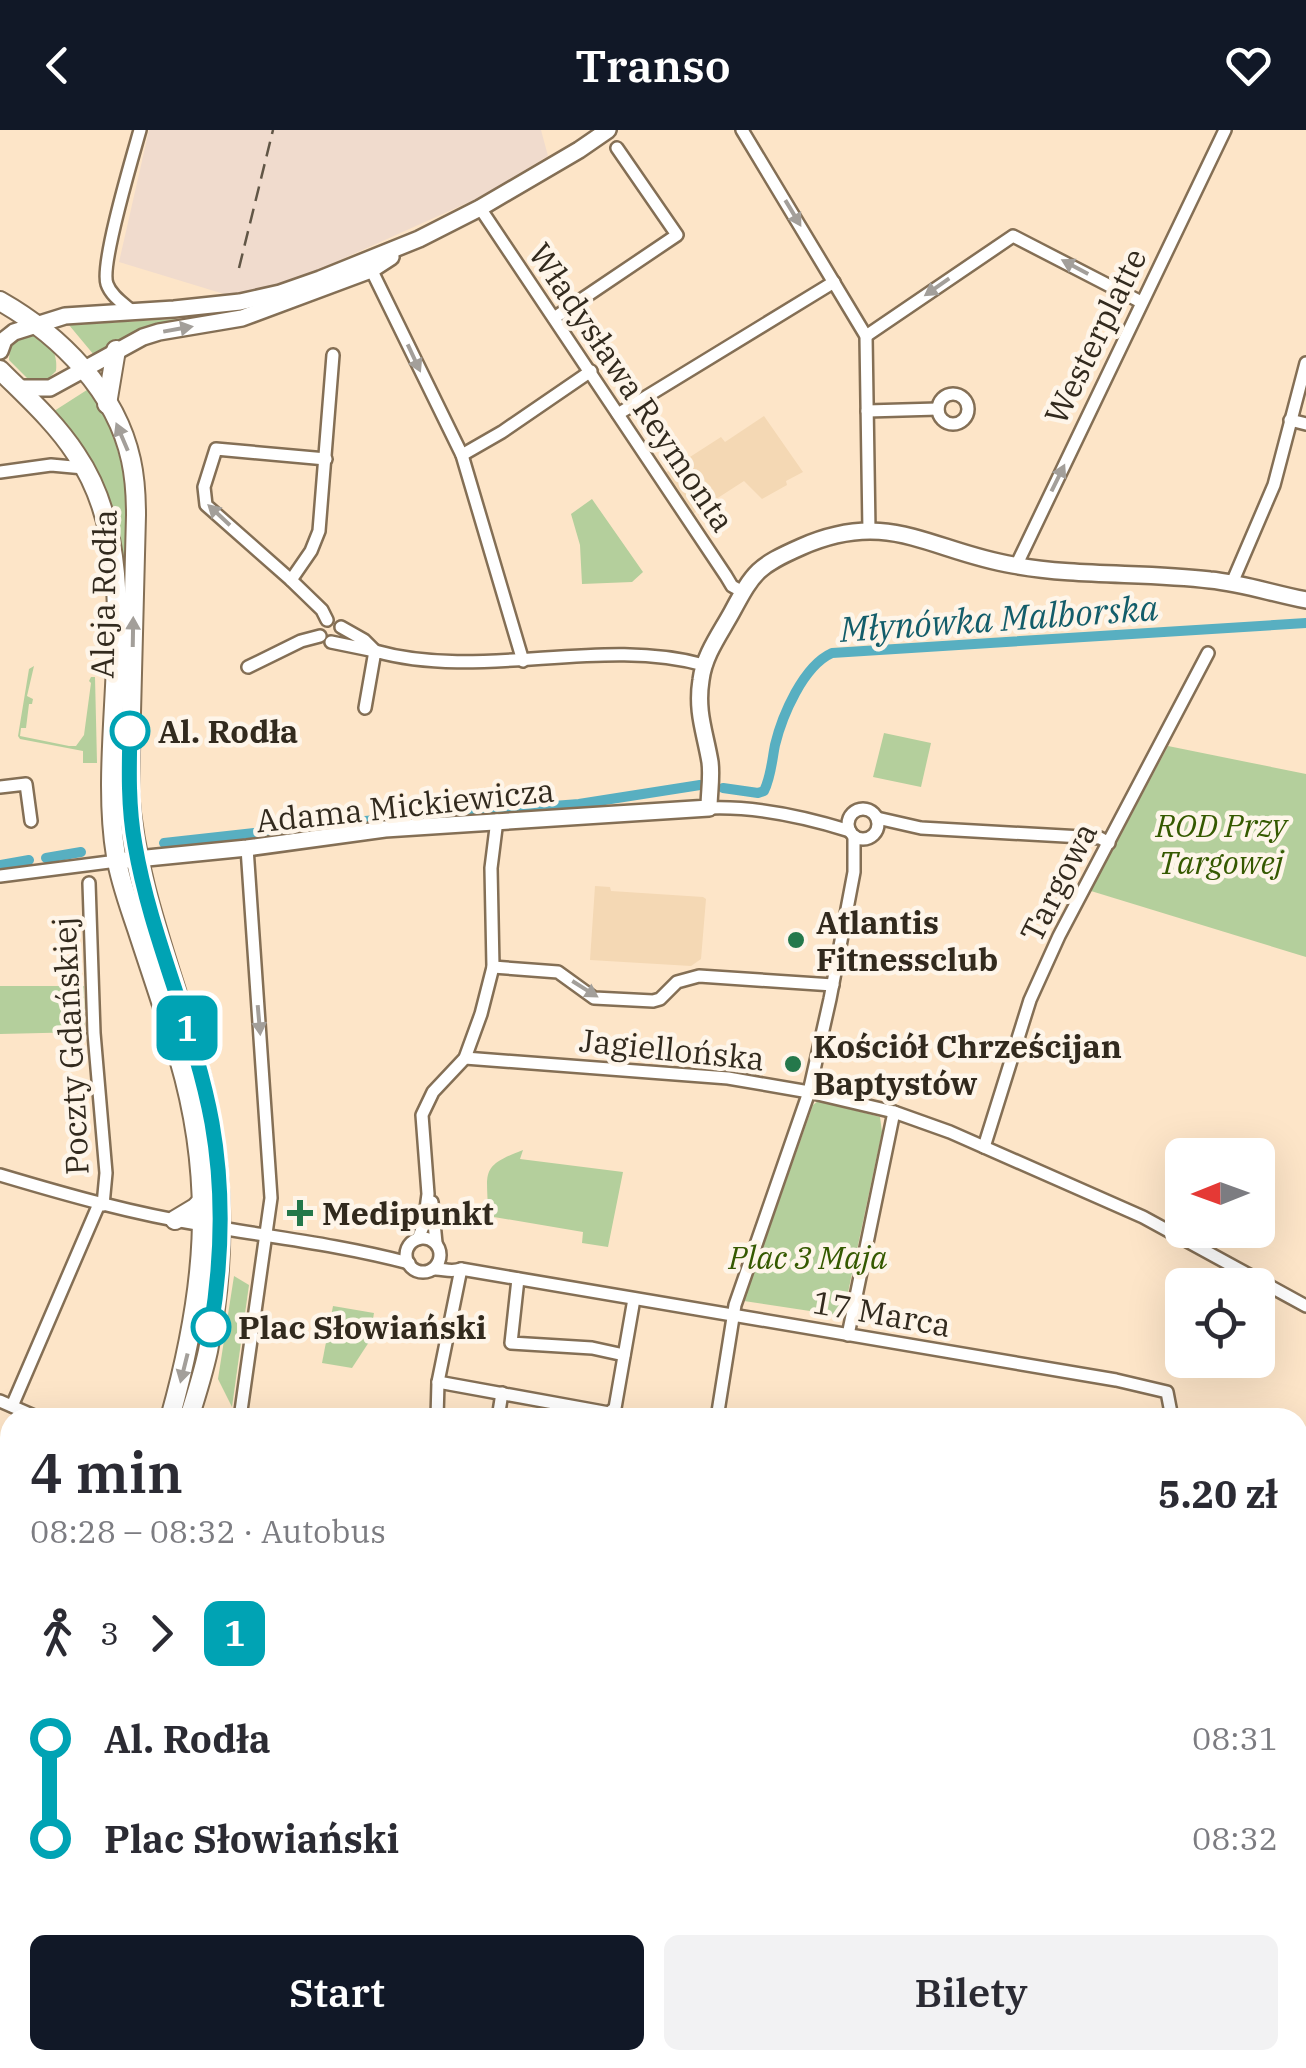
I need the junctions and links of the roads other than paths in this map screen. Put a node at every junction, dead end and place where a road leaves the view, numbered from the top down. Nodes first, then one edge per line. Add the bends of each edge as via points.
1 (140, 130) edge
2 (608, 130) edge
3 (742, 130) edge
4 (1226, 130) edge
5 (617, 148) dead end
6 (480, 208) junction
7 (368, 265) junction
8 (834, 282) junction
9 (0, 301) edge
10 (1141, 302) junction
11 (133, 312) junction
12 (554, 318) junction
13 (37, 324) junction
14 (866, 336) junction
15 (116, 350) junction
16 (0, 351) edge
17 (333, 355) dead end
18 (1306, 363) edge
19 (84, 368) junction
20 (0, 370) edge
21 (591, 371) junction
22 (18, 388) junction
23 (107, 404) junction
24 (938, 409) dead end
25 (867, 410) junction
26 (618, 414) junction
27 (1290, 420) junction
28 (1306, 424) edge
29 (64, 437) junction
30 (462, 455) junction
31 (326, 460) junction
32 (51, 465) junction
33 (84, 468) junction
34 (0, 472) edge
35 (869, 531) junction
36 (1016, 566) junction
37 (291, 580) junction
38 (1232, 584) junction
39 (743, 592) junction
40 (1306, 600) edge
41 (327, 620) junction
42 (341, 627) junction
43 (326, 639) junction
44 (375, 651) junction
45 (1208, 653) dead end
46 (523, 661) junction
47 (704, 665) junction
48 (248, 667) dead end
49 (366, 708) dead end
50 (0, 788) edge
51 (708, 808) junction
52 (851, 815) junction
53 (878, 818) junction
54 (497, 820) junction
55 (815, 820) junction
56 (31, 821) dead end
57 (922, 828) junction
58 (852, 833) junction
59 (872, 835) junction
60 (1109, 843) junction
61 (247, 848) junction
62 (137, 859) junction
63 (117, 861) junction
64 (854, 872) junction
65 (0, 876) edge
66 (89, 883) dead end
67 (494, 967) junction
68 (833, 985) junction
69 (465, 1058) junction
70 (809, 1092) junction
71 (894, 1112) junction
72 (984, 1147) junction
73 (0, 1174) edge
74 (428, 1194) junction
75 (202, 1200) junction
76 (101, 1205) junction
77 (175, 1220) junction
78 (215, 1222) junction
79 (267, 1235) junction
80 (413, 1243) junction
81 (438, 1247) junction
82 (364, 1252) junction
83 (409, 1263) junction
84 (433, 1269) junction
85 (460, 1269) junction
86 (518, 1279) junction
87 (634, 1299) junction
88 (1306, 1306) edge
89 (734, 1315) junction
90 (848, 1336) junction
91 (624, 1355) junction
92 (438, 1382) junction
93 (502, 1393) junction
94 (6, 1404) edge
95 (173, 1408) edge
96 (193, 1408) edge
97 (241, 1408) edge
98 (438, 1408) edge
99 (500, 1408) edge
100 (583, 1408) edge
101 (615, 1408) edge
102 (719, 1408) edge
103 (1170, 1408) edge

1 - 11 street via 105,276 111,292
2 - 6 street
3 -> 8 street
4 - 10 street, Westerplatte
5 - 12 street via 677,235
6 - 7 street
6 - 12 street, Władysława Reymonta
7 - 11 street via 240,302
15 -> 7 street via 159,332 242,318
7 -> 30 street
8 - 14 street
8 - 26 street
9 - 13 main road, Aleja Rodła
10 -> 14 street via 1018,236
36 -> 10 street, Westerplatte
11 - 13 street
12 - 21 street, Władysława Reymonta
13 - 16 street via 10,334
13 - 19 main road, Aleja Rodła
14 - 25 street
15 - 19 street
15 - 23 main road
17 - 31 street
18 - 27 street
19 - 22 street via 42,390
19 - 23 main road, Aleja Rodła
20 - 22 main road, Aleja Rodła
21 - 26 street, Władysława Reymonta
21 - 30 street
22 - 29 main road, Aleja Rodła
62 -> 23 main road, Aleja Rodła via 129,792 135,481
24 - 25 street
25 - 35 street
26 - 39 street, Władysława Reymonta via 732,586
27 - 28 street
27 - 38 street via 1274,485
29 - 32 street
29 - 33 main road, Aleja Rodła
30 - 46 street
31 - 37 street via 319,531
37 -> 31 street via 206,505 204,487 216,449
32 - 33 street
32 - 34 street
33 - 63 main road, Aleja Rodła via 106,517 116,582
35 - 36 street via 906,534
35 - 39 street via 825,537 783,555 755,573
36 - 38 street
37 - 41 street
38 - 40 street
39 - 47 street
41 - 42 street
41 - 43 street via 320,627
42 - 43 street via 340,636
42 - 44 street
43 - 44 street
43 - 48 street via 301,642
44 - 46 street
44 - 49 street
45 - 60 street, Targowa
46 - 47 street via 631,654
47 - 51 street via 699,704 710,765
50 - 56 street via 26,784
51 - 54 street, Adama Mickiewicza
51 - 55 street, Adama Mickiewicza
52 - 53 street via 868,809
52 - 55 street, Adama Mickiewicza
52 - 58 street
53 - 57 street
53 - 59 street
54 - 61 street, Adama Mickiewicza
54 - 67 street via 491,868
55 - 58 street, Adama Mickiewicza
57 - 59 street
57 - 60 street
58 - 59 street
58 - 64 street
59 - 64 street
60 - 72 street, Targowa via 1030,1000
61 - 62 street, Adama Mickiewicza
61 -> 79 street via 272,1173
62 - 63 street, Adama Mickiewicza
62 - 78 main road, Aleja Rodła via 208,1102 216,1148
63 - 65 street, Adama Mickiewicza
63 - 75 main road, Aleja Rodła via 180,1062
64 - 68 street
66 - 76 street, Poczty Gdańskiej via 106,1173
67 -> 68 street, Jagiellońska via 558,972 594,998 654,1001 677,982 699,976
67 - 69 street
68 - 70 street
69 - 70 street, Jagiellońska via 728,1078
69 - 74 street via 433,1092 422,1115
70 - 71 street, Jagiellońska
70 - 89 street
71 - 72 street, Jagiellońska
71 - 90 street
72 - 88 street, Jagiellońska via 1143,1217
73 - 76 street
74 - 80 street
74 - 81 street
75 - 77 main road
75 - 78 main road, Aleja Rodła
76 - 77 street
76 - 94 street
77 - 78 street
78 - 79 street
78 -> 95 main road, Aleja Rodła
78 - 96 main road, Aleja Rodła via 219,1276
79 - 82 street
79 - 97 street
80 - 81 street via 428,1239
80 - 82 street
80 - 83 street
81 - 84 street
81 - 85 street
82 - 83 street
83 - 84 street via 422,1272
84 - 85 street, 17 Marca
85 - 86 street, 17 Marca
85 - 92 street
86 - 87 street, 17 Marca
86 - 91 street via 513,1344
87 - 89 street, 17 Marca
87 - 91 street
89 - 90 street, 17 Marca
89 - 102 street
90 - 103 street, 17 Marca via 1116,1380 1167,1392
91 - 101 street
92 - 93 street
92 - 98 street
93 - 99 street
93 - 100 street

